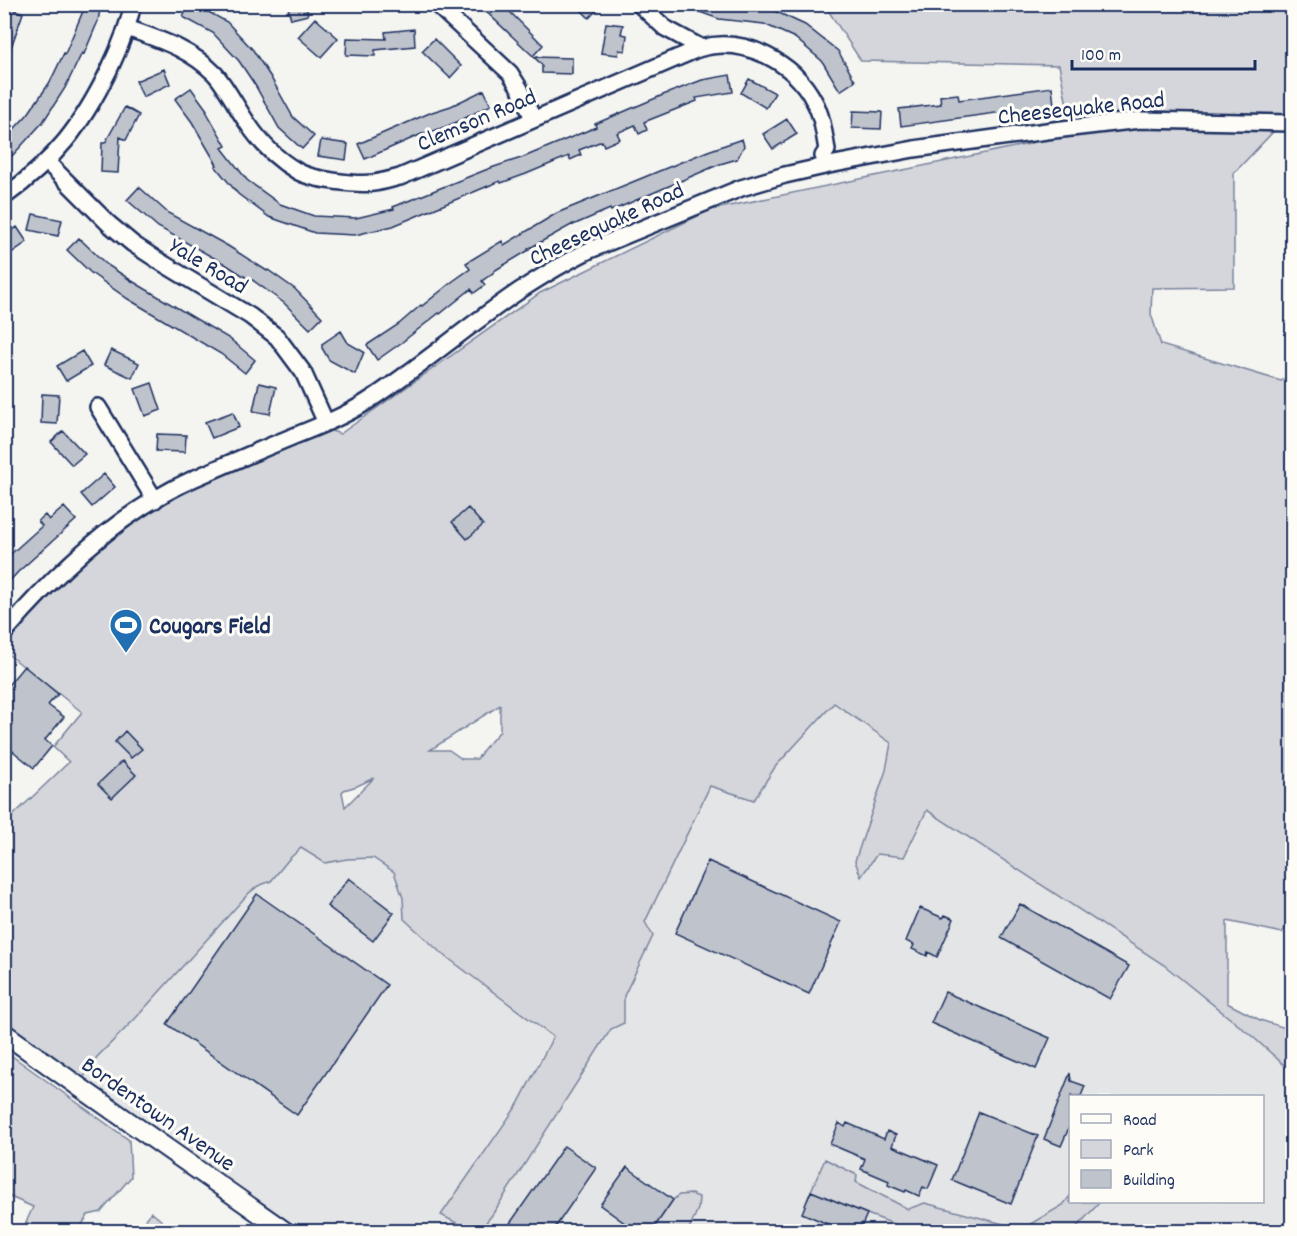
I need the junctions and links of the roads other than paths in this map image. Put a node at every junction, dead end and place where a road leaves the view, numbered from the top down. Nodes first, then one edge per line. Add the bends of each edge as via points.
1 (133, 4) edge
2 (436, 4) edge
3 (639, 4) edge
4 (127, 28) junction
5 (702, 48) junction
6 (533, 119) junction
7 (1293, 123) edge
8 (824, 156) dead end
9 (47, 162) junction
10 (4, 197) edge
11 (98, 407) dead end
12 (326, 423) junction
13 (154, 500) junction
14 (4, 633) edge
15 (4, 1033) edge
16 (286, 1232) edge

1 - 4 street
2 - 6 street via 510,73
3 - 5 street via 665,28
4 - 6 street, Clemson Road via 189,52 216,76 249,127 275,155 299,173 321,179 374,183 400,177
4 - 9 street via 84,116
5 - 6 street, Clemson Road
5 - 8 street, Clemson Road via 747,48 774,58 792,72 818,108 827,150
7 - 12 street, Cheesequake Road via 1140,120 1065,128 904,151 741,188 590,250 550,271 368,401
9 - 10 street
9 - 12 street, Yale Road via 133,244 277,337 303,372
11 - 13 street
12 - 13 street, Cheesequake Road via 191,480
13 - 14 street, Cheesequake Road via 66,567
15 - 16 street, Bordentown Avenue

